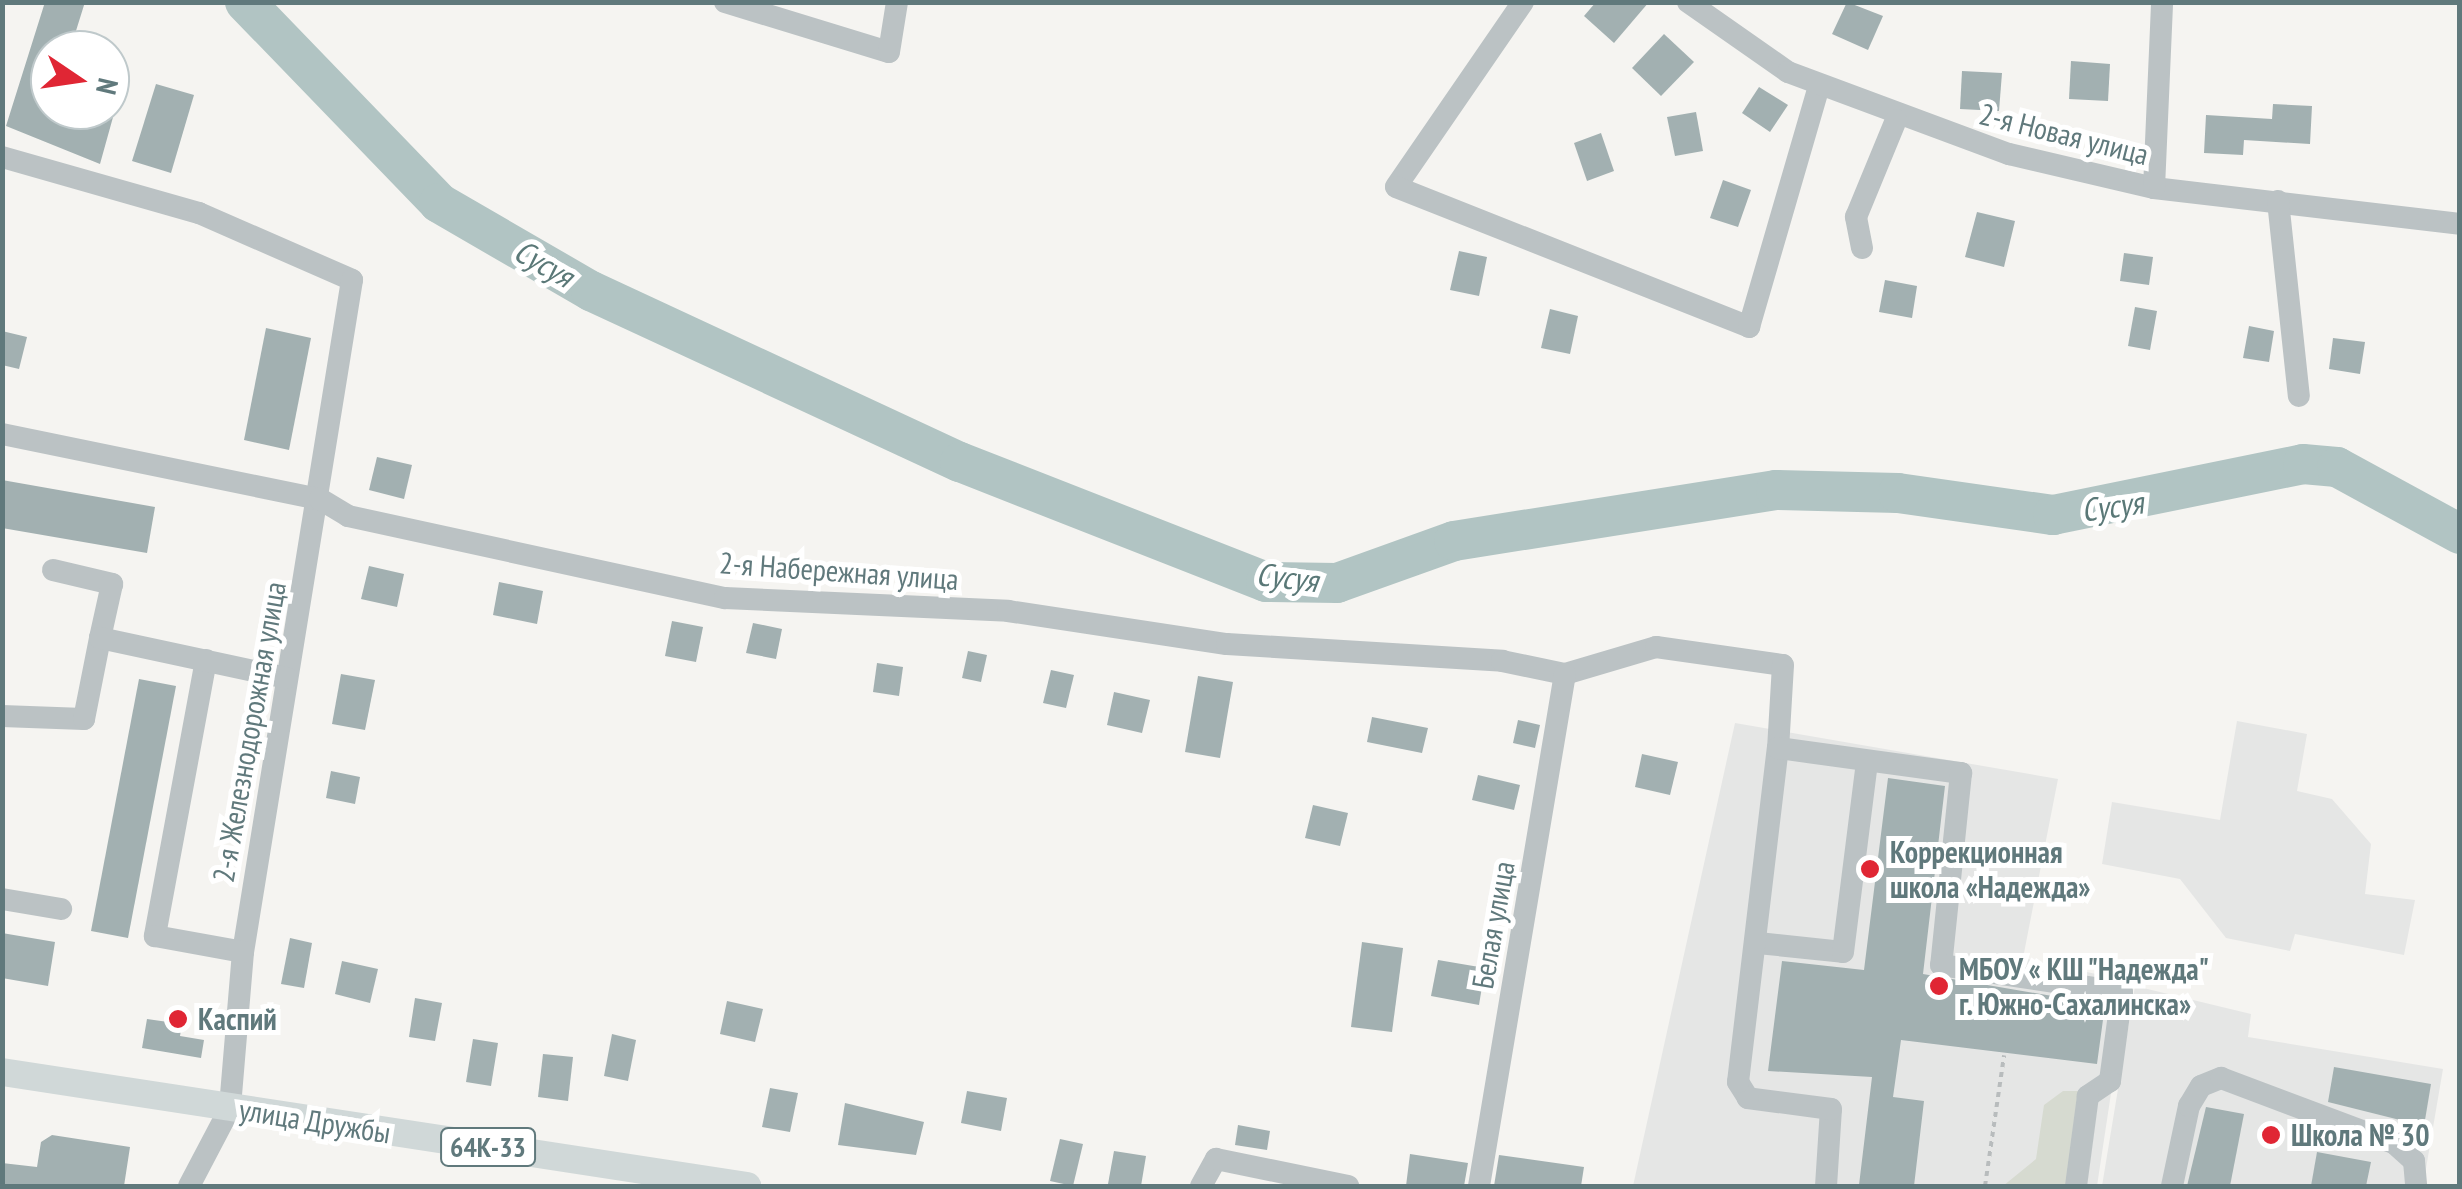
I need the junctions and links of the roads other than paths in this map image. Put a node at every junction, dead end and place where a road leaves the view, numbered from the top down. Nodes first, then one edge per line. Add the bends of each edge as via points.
1 (725, 2) edge
2 (897, 2) edge
3 (1522, 2) edge
4 (1688, 2) edge
5 (2162, 2) edge
6 (1818, 86) junction
7 (1896, 120) junction
8 (2, 157) edge
9 (2154, 188) junction
10 (2278, 202) junction
11 (2460, 224) edge
12 (1862, 248) dead end
13 (2299, 396) dead end
14 (2, 434) edge
15 (320, 498) junction
16 (53, 570) dead end
17 (100, 638) junction
18 (206, 660) junction
19 (1565, 674) junction
20 (287, 678) junction
21 (2, 716) edge
22 (1778, 748) junction
23 (1867, 763) junction
24 (2, 899) edge
25 (61, 909) dead end
26 (1758, 943) junction
27 (242, 952) junction
28 (2, 1072) edge
29 (230, 1108) junction
30 (189, 1186) edge
31 (747, 1186) edge
32 (1201, 1186) edge
33 (1348, 1186) edge
34 (1479, 1186) edge
35 (1826, 1186) edge
36 (2076, 1186) edge
37 (2172, 1186) edge
38 (2416, 1186) edge

1 - 2 street via 888,52
3 - 6 street via 1396,187 1749,327
4 - 6 street, 2-я Новая улица via 1742,47
5 - 9 street
6 - 7 street, 2-я Новая улица
7 - 9 street, 2-я Новая улица
7 - 12 street via 1856,218
8 - 15 street, 2-я Железнодорожная улица via 199,213 352,280
9 - 10 street, 2-я Новая улица
10 - 11 street, 2-я Новая улица
10 - 13 street
14 - 15 street, 2-я Набережная улица
15 - 19 street, 2-я Набережная улица via 348,516 725,598 1008,611 1227,644 1502,661
15 - 20 street, 2-я Железнодорожная улица
16 - 17 street via 112,584
17 - 18 street
17 - 21 street via 84,718
18 - 20 street
18 - 27 street via 154,936
19 - 22 street via 1656,647 1783,666
19 - 34 street, Белая улица
20 - 27 street, 2-я Железнодорожная улица
22 - 23 street
22 - 26 street
23 - 26 street via 1842,952
23 - 36 street via 1960,773 1941,965 2122,992 2088,1096
24 - 25 street
26 - 35 street via 1738,1082 1748,1098 1831,1109
27 - 29 street, 2-я Железнодорожная улица
28 - 29 main road, улица Дружбы / 64К-33
29 - 30 street, 2-я Железнодорожная улица
29 - 31 main road, улица Дружбы / 64К-33
32 - 33 street via 1216,1159
37 - 38 street via 2188,1106 2201,1086 2220,1078 2394,1143 2414,1161

